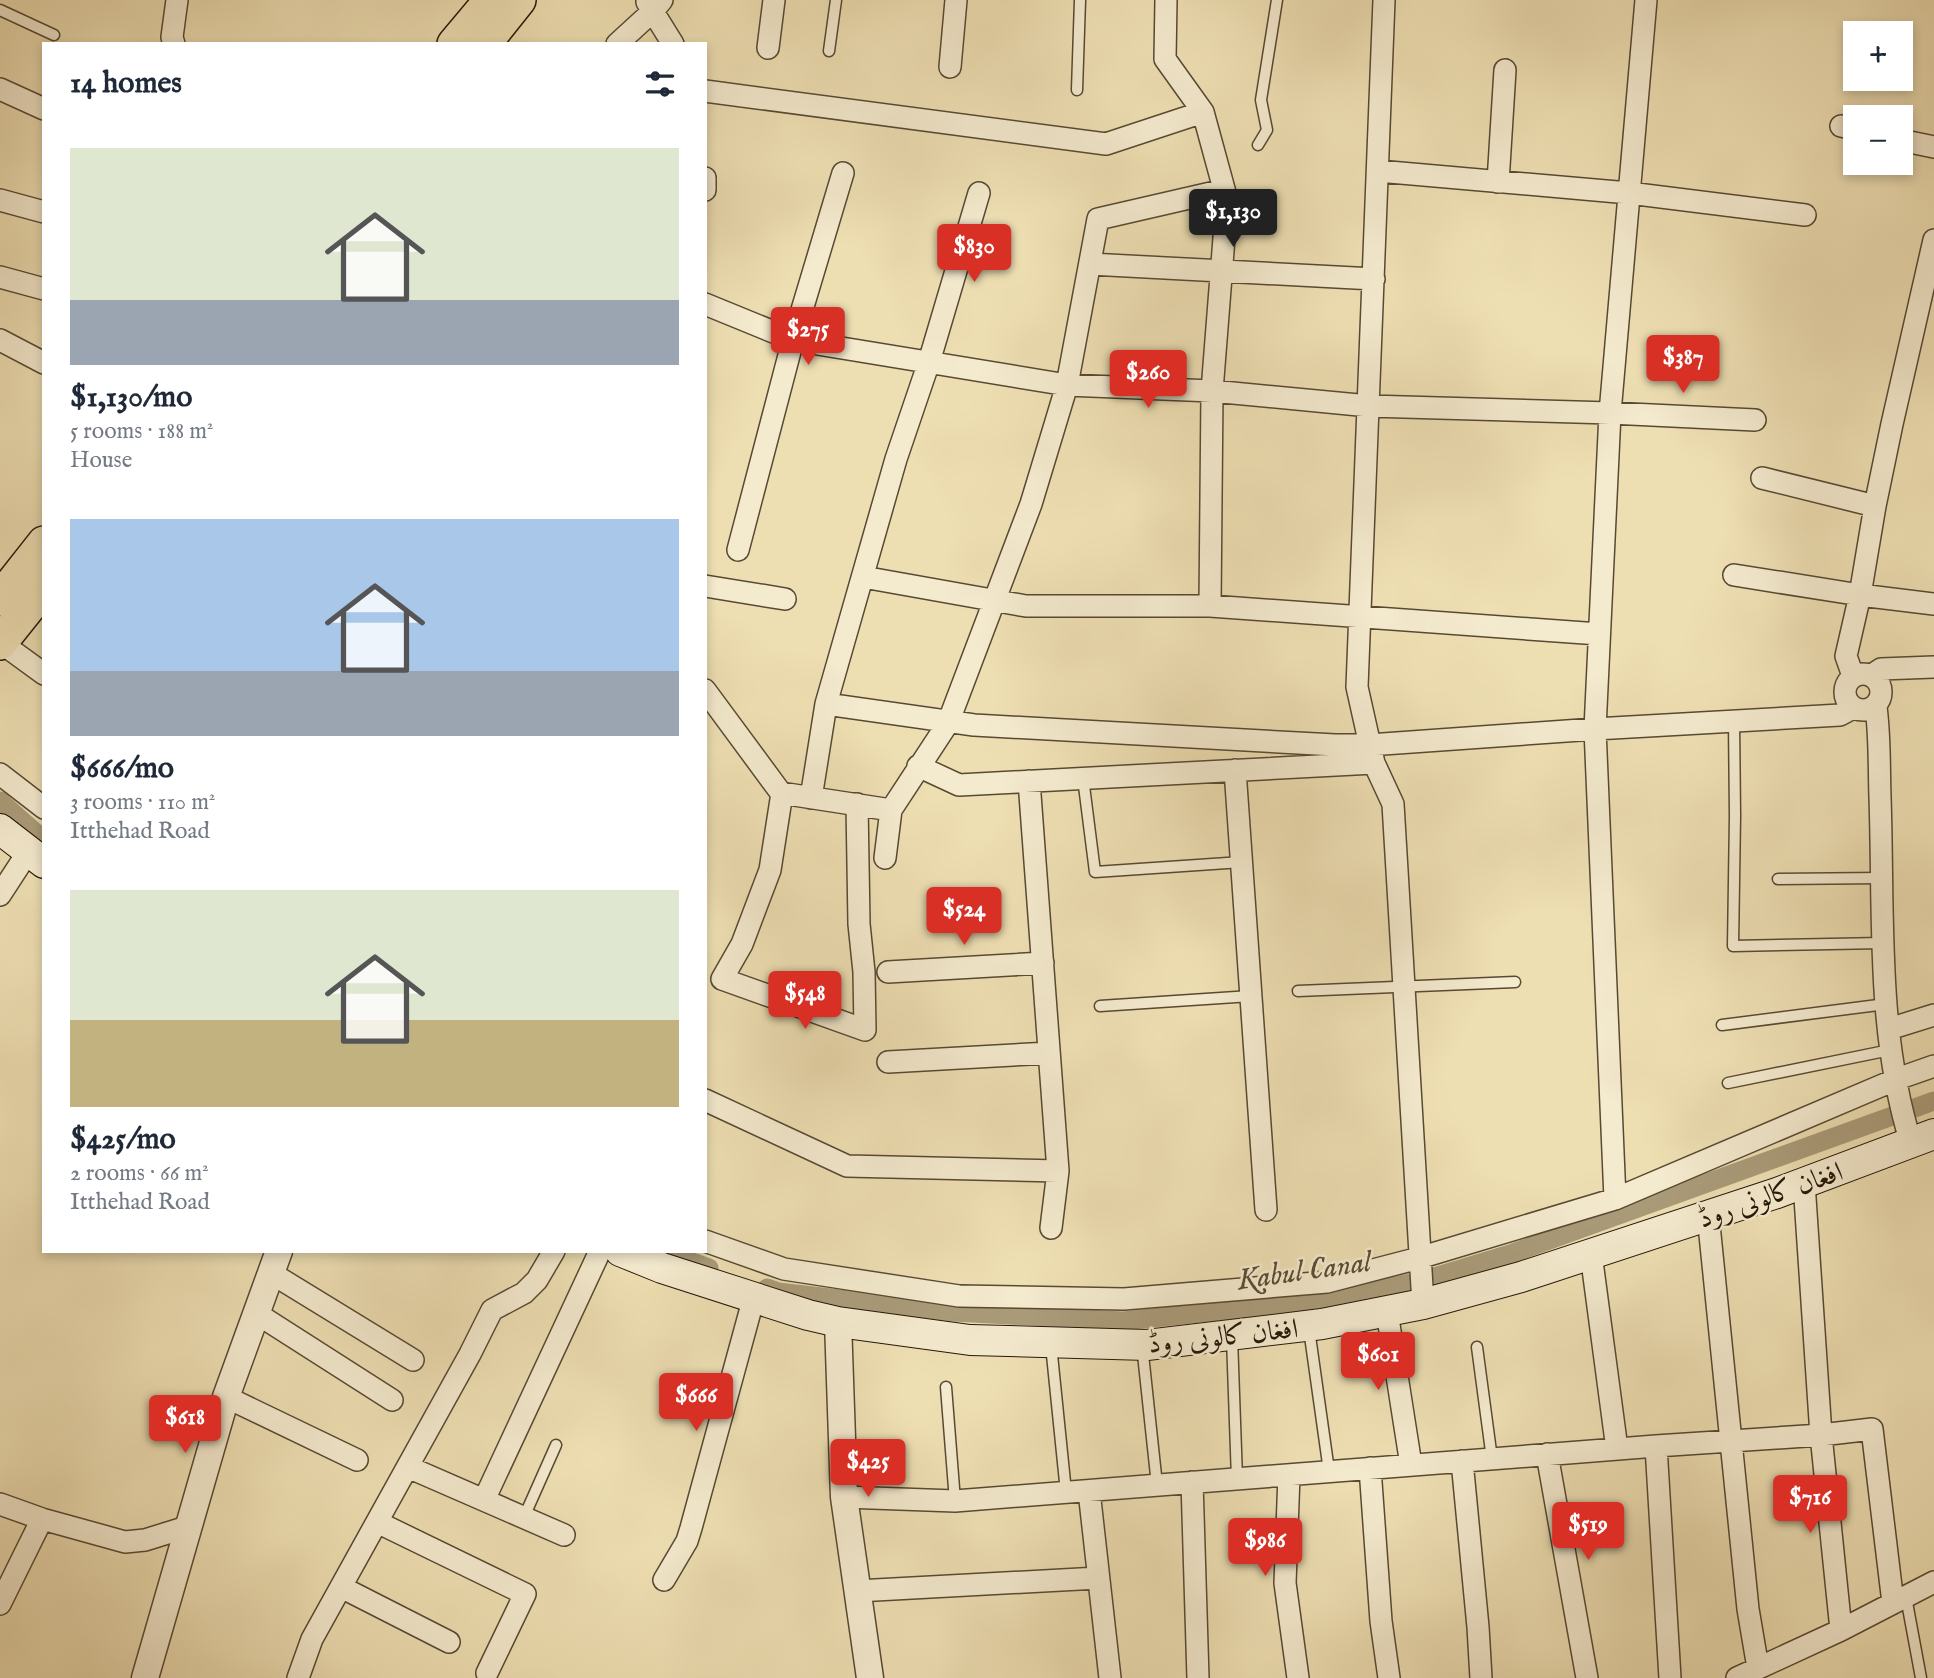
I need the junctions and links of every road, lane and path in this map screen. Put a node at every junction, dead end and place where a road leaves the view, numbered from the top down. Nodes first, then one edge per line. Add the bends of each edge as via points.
1 (177, 0) edge
2 (491, 0) edge
3 (519, 0) edge
4 (774, 0) edge
5 (836, 0) edge
6 (956, 0) edge
7 (1080, 0) edge
8 (1166, 0) edge
9 (1277, 0) edge
10 (1384, 0) edge
11 (1646, 0) edge
12 (653, 4) edge
13 (0, 10) edge
14 (54, 35) dead end
15 (173, 42) edge
16 (456, 42) edge
17 (486, 42) edge
18 (619, 42) edge
19 (672, 42) edge
20 (768, 48) dead end
21 (830, 51) dead end
22 (950, 67) dead end
23 (1505, 70) dead end
24 (0, 89) edge
25 (1077, 90) dead end
26 (707, 92) edge
27 (42, 108) edge
28 (1203, 112) junction
29 (1913, 143) edge
30 (1258, 145) dead end
31 (1934, 147) edge
32 (1378, 171) junction
33 (843, 173) dead end
34 (1498, 181) junction
35 (1224, 190) junction
36 (1629, 193) junction
37 (979, 194) dead end
38 (0, 200) edge
39 (42, 211) edge
40 (1805, 215) dead end
41 (1934, 240) edge
42 (1090, 264) junction
43 (1221, 270) junction
44 (0, 277) edge
45 (1374, 279) junction
46 (42, 288) edge
47 (707, 305) edge
48 (0, 340) edge
49 (793, 340) junction
50 (42, 362) edge
51 (929, 362) junction
52 (1067, 385) junction
53 (1212, 391) junction
54 (1369, 406) junction
55 (1610, 413) junction
56 (1755, 420) dead end
57 (1762, 478) dead end
58 (1875, 506) junction
59 (42, 545) edge
60 (738, 550) dead end
61 (1734, 575) dead end
62 (863, 577) junction
63 (707, 586) edge
64 (42, 590) edge
65 (1860, 595) junction
66 (0, 599) edge
67 (785, 599) dead end
68 (994, 600) junction
69 (1934, 604) edge
70 (1210, 606) junction
71 (1360, 617) junction
72 (1600, 634) junction
73 (0, 643) edge
74 (1934, 667) edge
75 (42, 673) edge
76 (1862, 675) junction
77 (707, 694) edge
78 (826, 704) junction
79 (1875, 706) junction
80 (1853, 708) junction
81 (1734, 721) junction
82 (948, 723) junction
83 (1595, 729) junction
84 (1371, 754) junction
85 (918, 766) junction
86 (1235, 770) junction
87 (0, 774) edge
88 (1083, 778) junction
89 (1029, 781) junction
90 (782, 793) junction
91 (811, 798) junction
92 (857, 804) junction
93 (42, 806) edge
94 (891, 810) junction
95 (0, 829) edge
96 (36, 858) edge
97 (885, 858) dead end
98 (1242, 862) junction
99 (1883, 878) junction
100 (1779, 879) dead end
101 (0, 895) edge
102 (1882, 943) junction
103 (1043, 964) junction
104 (888, 972) dead end
105 (1516, 982) dead end
106 (1403, 986) junction
107 (1297, 991) dead end
108 (1251, 996) junction
109 (1886, 1004) junction
110 (1100, 1006) dead end
111 (1934, 1015) edge
112 (1722, 1025) dead end
113 (1889, 1040) junction
114 (1049, 1053) junction
115 (887, 1062) dead end
116 (1934, 1066) edge
117 (1728, 1083) dead end
118 (1898, 1083) junction
119 (707, 1101) edge
120 (1918, 1136) edge
121 (1058, 1171) junction
122 (1804, 1183) junction
123 (1615, 1199) junction
124 (1266, 1210) dead end
125 (1708, 1215) junction
126 (1051, 1228) dead end
127 (707, 1242) edge
128 (553, 1253) edge
129 (599, 1253) edge
130 (625, 1253) edge
131 (1591, 1254) junction
132 (1419, 1260) junction
133 (275, 1262) edge
134 (754, 1297) junction
135 (1422, 1300) junction
136 (1387, 1312) junction
137 (256, 1313) junction
138 (838, 1322) junction
139 (1308, 1326) junction
140 (1232, 1335) junction
141 (1051, 1343) junction
142 (1142, 1345) junction
143 (1477, 1347) dead end
144 (413, 1360) dead end
145 (946, 1387) dead end
146 (226, 1397) junction
147 (392, 1399) dead end
148 (1821, 1435) junction
149 (1731, 1441) junction
150 (556, 1445) dead end
151 (1656, 1446) junction
152 (1617, 1449) junction
153 (1547, 1454) junction
154 (1492, 1459) junction
155 (357, 1460) dead end
156 (1462, 1461) junction
157 (1411, 1465) junction
158 (408, 1466) junction
159 (1370, 1468) junction
160 (1329, 1471) junction
161 (1289, 1475) junction
162 (1237, 1479) junction
163 (1192, 1482) junction
164 (1157, 1485) junction
165 (1089, 1491) junction
166 (1066, 1492) junction
167 (844, 1497) junction
168 (484, 1500) junction
169 (955, 1501) junction
170 (0, 1504) edge
171 (524, 1517) junction
172 (42, 1519) junction
173 (377, 1522) junction
174 (190, 1526) junction
175 (564, 1535) dead end
176 (1098, 1578) junction
177 (664, 1580) dead end
178 (1934, 1582) edge
179 (341, 1587) junction
180 (858, 1591) junction
181 (1899, 1600) junction
182 (0, 1604) edge
183 (1841, 1630) junction
184 (449, 1642) dead end
185 (1758, 1668) junction
186 (487, 1673) dead end
187 (1105, 1677) edge
188 (145, 1678) edge
189 (298, 1678) edge
190 (870, 1678) edge
191 (1198, 1678) edge
192 (1298, 1678) edge
193 (1389, 1678) edge
194 (1481, 1678) edge
195 (1587, 1678) edge
196 (1670, 1678) edge
197 (1737, 1678) edge
198 (1921, 1678) edge

1 - 15 street
2 - 16 main road
3 - 17 main road
4 - 20 street
5 - 21 lane
6 - 22 street
7 - 25 lane
8 - 28 street via 1165,60
9 - 30 lane via 1261,100 1267,130
10 - 32 street
11 - 36 street
12 - 18 street
12 - 19 street
13 - 14 lane
23 - 34 street
24 - 27 street
26 - 28 street via 1106,144
28 - 35 street
29 - 31 street
32 - 34 street
32 - 45 street
33 - 49 street
34 - 36 street
35 - 42 street via 1098,219
35 - 43 street
36 - 40 street
36 - 55 street
37 - 51 street
38 - 39 street
41 - 58 street
42 - 43 street
42 - 52 street
43 - 45 street
43 - 53 street
44 - 46 street
45 - 54 street
47 - 49 street
48 - 50 street
49 - 51 street
49 - 60 street
51 - 52 street
51 - 62 street
52 - 53 street
52 - 68 street via 1031,504
53 - 54 street
53 - 70 street
54 - 55 street
54 - 71 street
55 - 56 street
55 - 72 street
57 - 58 street
58 - 65 street
59 - 66 main road
61 - 65 street
62 - 68 street
62 - 78 street
63 - 67 street
64 - 73 main road
65 - 69 street
65 - 76 street via 1846,656
68 - 70 street via 1026,606
68 - 82 street
70 - 71 street
71 - 72 street
71 - 84 street via 1357,687
72 - 83 street
73 - 75 street
74 - 76 street via 1881,669
76 - 79 street via 1881,683 1882,696
76 - 80 street via 1845,686 1845,698
77 - 90 street
78 - 82 street
78 - 91 street
79 - 80 street via 1864,711
79 - 99 street
80 - 81 street via 1840,715
81 - 83 street
81 - 102 lane via 1732,946
82 - 84 street via 1335,745
82 - 85 street
83 - 84 street
83 - 123 street
84 - 86 street
84 - 106 street via 1393,804
85 - 89 street via 959,785
85 - 94 street
86 - 88 street
86 - 98 street
87 - 93 street
88 - 89 street
88 - 98 lane via 1095,872
89 - 103 street
90 - 91 street
90 - 92 street via 770,870 742,944 722,979 865,1030
91 - 92 street
92 - 94 street
94 - 97 street
95 - 96 main road
96 - 101 street
98 - 108 street
99 - 100 lane
99 - 102 street
102 - 109 street
103 - 104 street
103 - 114 street
105 - 106 lane
106 - 107 lane
106 - 132 street
108 - 110 lane
108 - 124 street
109 - 112 lane
109 - 113 street
111 - 113 street
113 - 117 lane
113 - 118 street
114 - 115 street
114 - 121 street
116 - 118 street
118 - 120 street
118 - 123 street
119 - 121 street via 847,1166
120 - 122 main road, افغان کالونی روڈ
121 - 126 street
122 - 125 main road, افغان کالونی روڈ
122 - 148 street
123 - 132 street
125 - 131 main road, افغان کالونی روڈ
125 - 149 street
127 - 132 street via 784,1269 972,1296 1124,1299 1327,1282
128 - 158 street via 524,1293 492,1310
129 - 168 street
130 - 134 main road, افغان کالونی روڈ
131 - 135 main road, افغان کالونی روڈ via 1521,1277
131 - 152 street
132 - 135 street
133 - 137 street
133 - 144 street
134 - 138 main road, افغان کالونی روڈ
134 - 177 street via 687,1541
135 - 136 main road, افغان کالونی روڈ
136 - 139 main road, افغان کالونی روڈ
136 - 157 street
137 - 146 street
137 - 147 street
138 - 141 main road, افغان کالونی روڈ via 970,1340
138 - 167 street
139 - 140 main road, افغان کالونی روڈ
139 - 160 lane
140 - 142 main road, افغان کالونی روڈ
140 - 162 lane
141 - 142 main road, افغان کالونی روڈ
141 - 166 lane
142 - 164 lane
143 - 154 lane
145 - 169 lane
146 - 155 street
146 - 174 street
148 - 149 street
148 - 181 street via 1872,1429
148 - 183 street
149 - 151 street
149 - 185 street
150 - 171 lane
151 - 152 street
151 - 196 street
152 - 153 street
153 - 154 street
153 - 195 street
154 - 156 street
156 - 157 street
156 - 194 street
157 - 159 street
158 - 168 street
158 - 173 street
159 - 160 street
159 - 193 street
160 - 161 street
161 - 162 street
161 - 192 street via 1286,1583
162 - 163 street
163 - 164 street
163 - 191 street
164 - 165 street
165 - 166 street
165 - 176 street
166 - 169 street
167 - 169 street
167 - 180 street
168 - 171 street
170 - 172 street
171 - 175 street
172 - 174 street via 125,1542
172 - 182 street
173 - 179 street
173 - 186 street via 525,1594
174 - 188 street
176 - 180 street
176 - 187 street
178 - 181 street
179 - 184 street
179 - 189 street via 312,1639
180 - 190 street
181 - 183 street
181 - 198 lane
183 - 185 street
185 - 197 street

